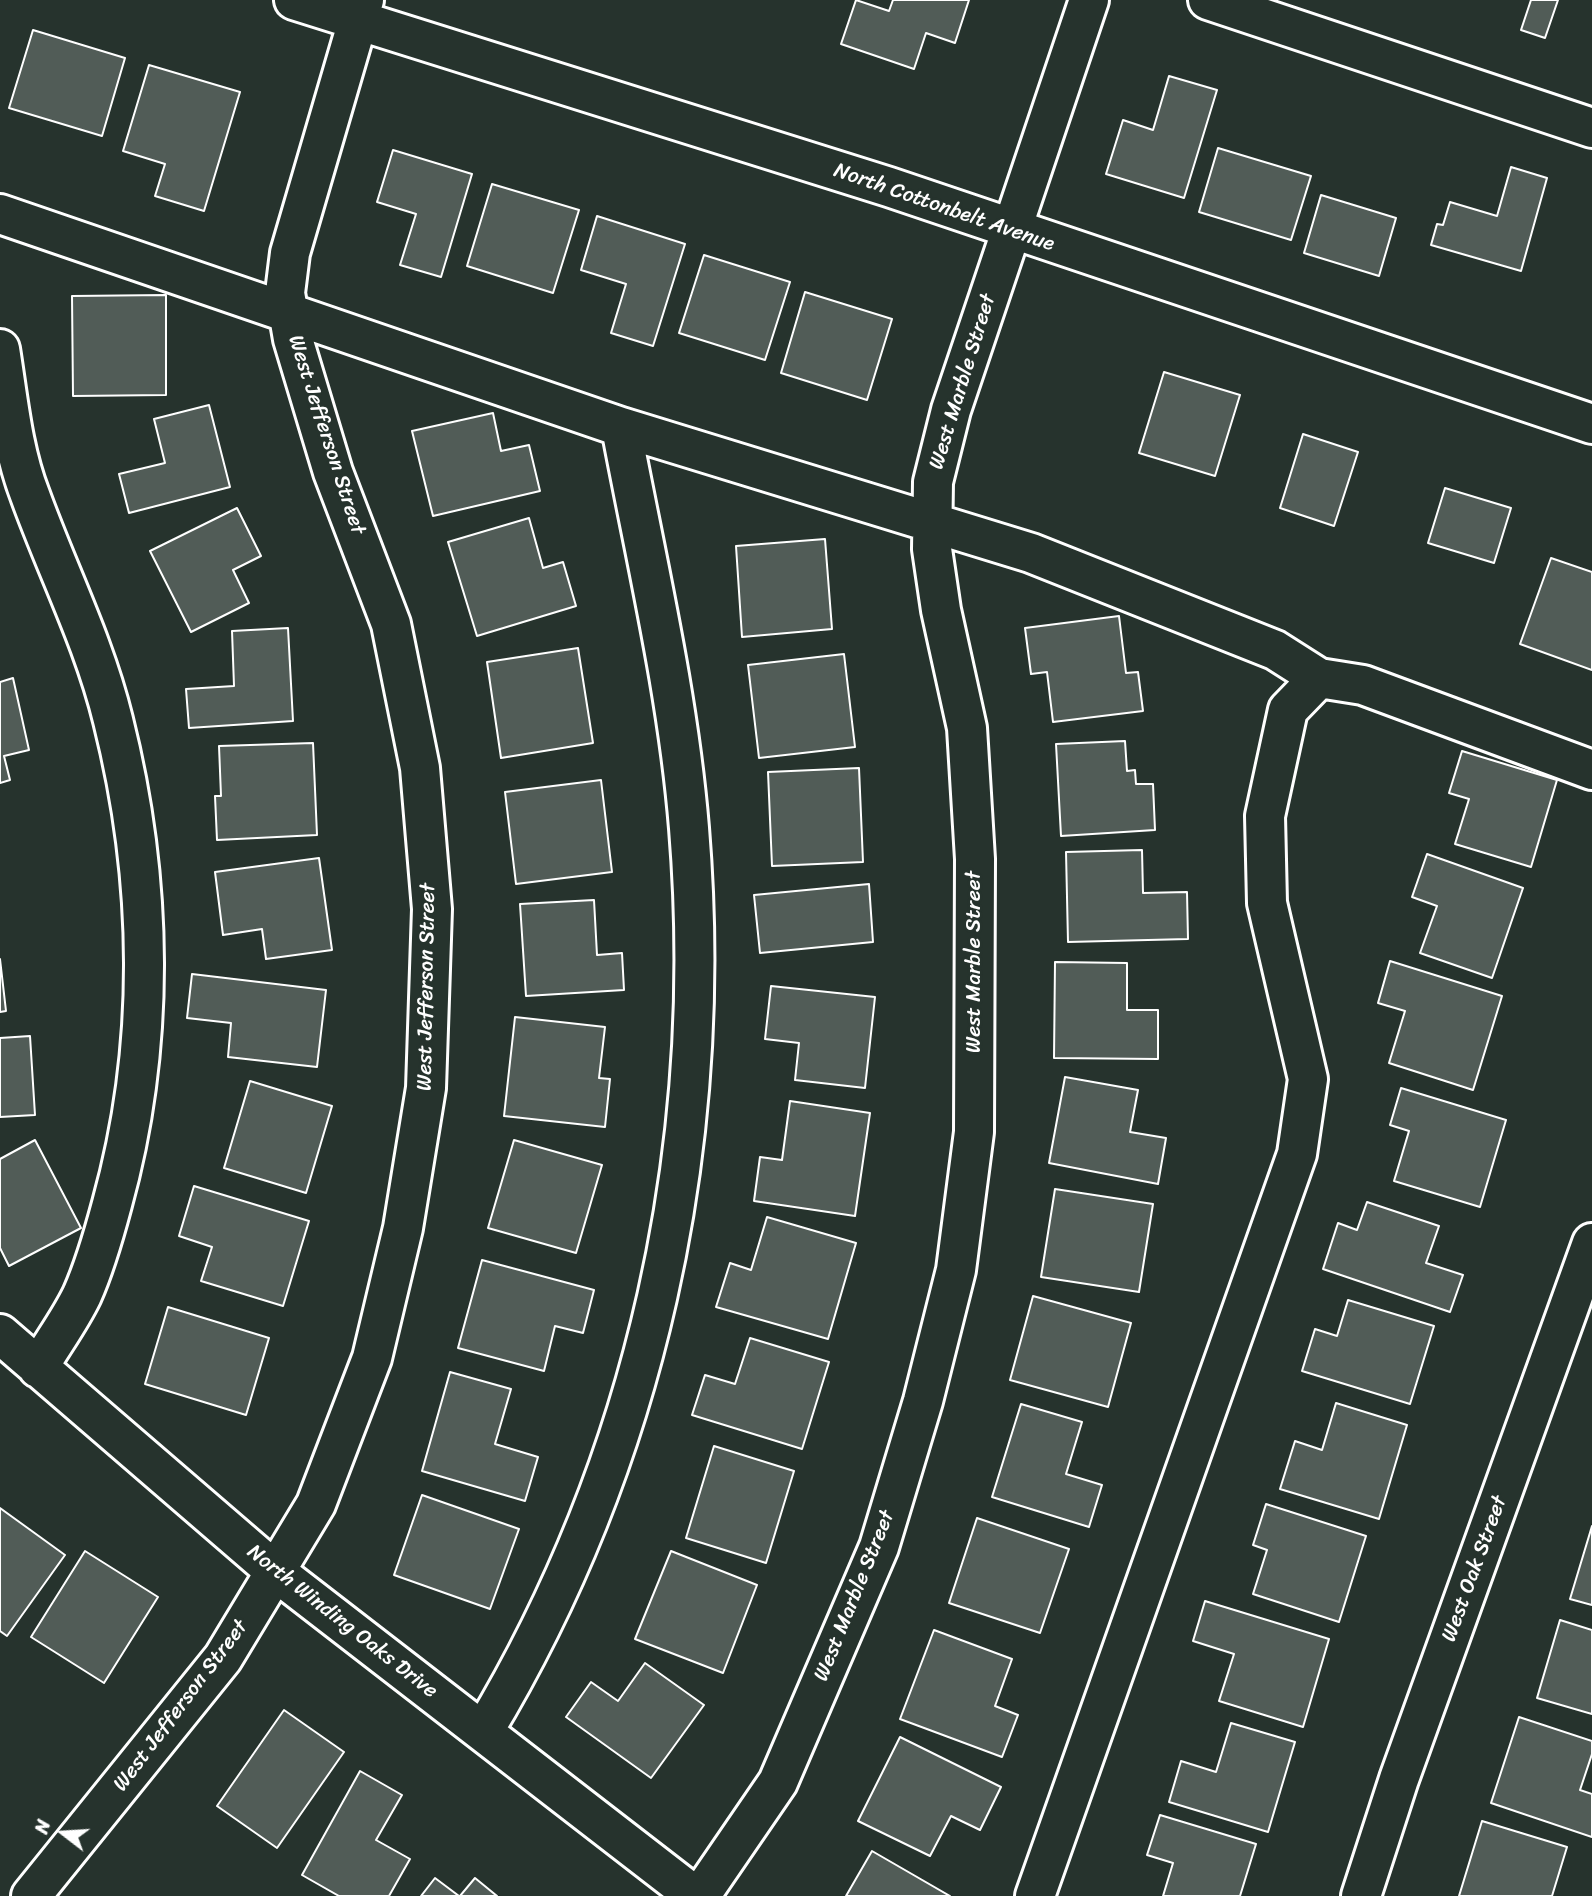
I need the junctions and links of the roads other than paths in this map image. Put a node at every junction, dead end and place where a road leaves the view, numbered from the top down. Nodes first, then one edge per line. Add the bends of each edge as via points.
1 (294, 0) edge
2 (1089, 0) edge
3 (1208, 0) edge
4 (360, 11) edge
5 (1592, 128) edge
6 (0, 215) edge
7 (1010, 231) junction
8 (288, 311) junction
9 (0, 349) edge
10 (1592, 424) edge
11 (621, 427) junction
12 (932, 525) junction
13 (1319, 678) junction
14 (1592, 770) edge
15 (1592, 1243) edge
16 (0, 1334) edge
17 (38, 1368) junction
18 (276, 1572) junction
19 (483, 1732) junction
20 (31, 1896) edge
21 (695, 1896) edge
22 (700, 1896) edge
23 (1035, 1896) edge
24 (1361, 1896) edge

1 - 4 street, North Cottonbelt Avenue
2 - 7 street, West Marble Street
3 - 5 street
4 - 7 street, North Cottonbelt Avenue
4 - 8 street, West Jefferson Street via 290,253 285,293
6 - 8 street
7 - 10 street, North Cottonbelt Avenue
7 - 12 street, West Marble Street via 951,410 933,482
8 - 11 street
8 - 18 street, West Jefferson Street via 333,472 391,624 420,768 432,909 426,1088 403,1228 372,1358 316,1504
9 - 17 street via 15,448 29,494 72,595 113,719 138,846 145,965 139,1081 127,1150 82,1296
11 - 12 street
11 - 19 street via 673,704 689,827 696,967 681,1174 645,1355 607,1475 554,1604
12 - 13 street via 1031,553 1275,650
12 - 22 street, West Marble Street via 941,610 967,728 975,859 974,1132 956,1270 879,1546 778,1782
13 - 14 street via 1363,685
13 - 23 street via 1288,710 1265,816 1267,904 1308,1079 1297,1154
15 - 24 street, West Oak Street
16 - 17 street, North Winding Oaks Drive
17 - 18 street, North Winding Oaks Drive
18 - 19 street, North Winding Oaks Drive
18 - 20 street, West Jefferson Street via 223,1658
19 - 21 street, North Winding Oaks Drive

